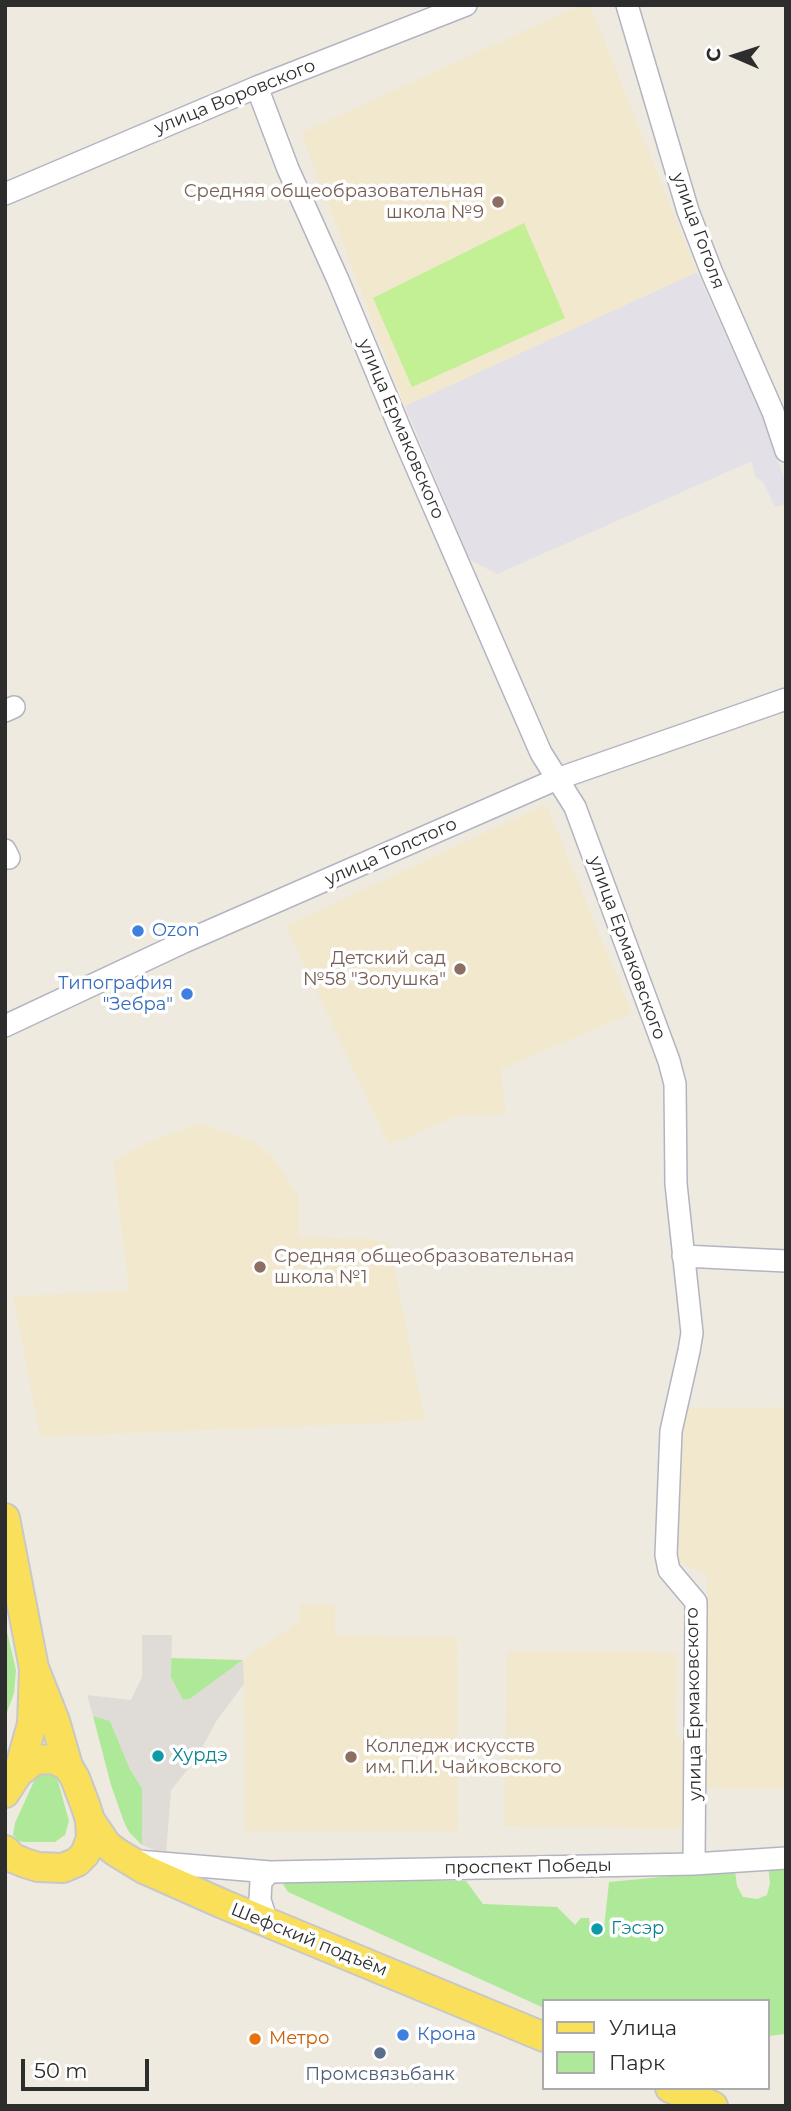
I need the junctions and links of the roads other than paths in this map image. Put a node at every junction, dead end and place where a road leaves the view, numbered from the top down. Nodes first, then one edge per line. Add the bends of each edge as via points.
1 (466, 5) edge
2 (627, 5) edge
3 (257, 87) junction
4 (5, 194) edge
5 (786, 451) edge
6 (786, 699) edge
7 (557, 779) junction
8 (5, 1026) edge
9 (683, 1256) junction
10 (786, 1261) edge
11 (5, 1518) edge
12 (34, 1668) junction
13 (68, 1766) junction
14 (12, 1783) edge
15 (90, 1820) junction
16 (5, 1850) edge
17 (786, 1858) edge
18 (128, 1860) junction
19 (694, 1864) junction
20 (38, 1867) junction
21 (5, 1871) edge
22 (270, 1872) junction
23 (267, 1922) junction
24 (542, 2036) edge
25 (675, 2090) edge
26 (713, 2106) edge

1 - 3 street, улица Воровского
2 - 5 street, улица Гоголя via 688,211
3 - 4 street, улица Воровского
3 - 7 street, улица Ермаковского via 288,169 541,753
6 - 7 street, улица Толстого
7 - 8 street, улица Толстого via 184,942
7 - 9 street, улица Ермаковского via 575,807 672,1072
9 - 10 street
9 - 19 street, улица Ермаковского via 692,1333 671,1431 666,1555 669,1570 696,1609
11 - 12 main road
12 - 13 main road
12 - 14 main road via 32,1724
13 - 14 main road via 41,1758 28,1764
13 - 15 main road
15 - 18 main road, Шефский подъём via 107,1845
15 - 20 main road via 85,1854 63,1868
16 - 20 main road
17 - 19 street, проспект Победы
18 - 22 street, проспект Победы
18 - 23 main road, Шефский подъём
19 - 22 street, проспект Победы
20 - 21 main road
22 - 23 street via 261,1881 260,1900
23 - 24 main road, Шефский подъём
25 - 26 main road

